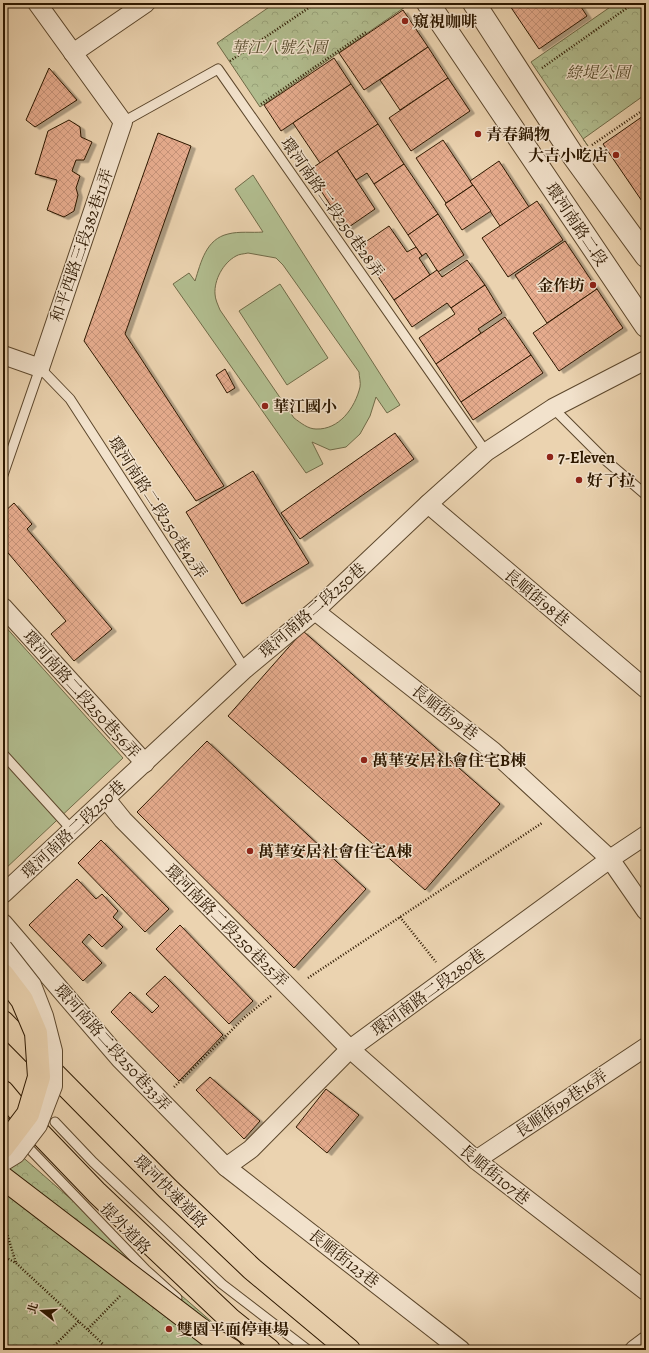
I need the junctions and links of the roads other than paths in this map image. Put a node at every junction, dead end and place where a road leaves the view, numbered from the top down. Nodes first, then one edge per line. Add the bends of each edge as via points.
1 (37, 3) edge
2 (146, 3) edge
3 (428, 3) edge
4 (474, 3) edge
5 (73, 53) junction
6 (123, 122) junction
7 (646, 256) edge
8 (646, 326) edge
9 (3, 355) edge
10 (646, 360) edge
11 (40, 368) junction
12 (553, 408) junction
13 (486, 452) junction
14 (3, 475) edge
15 (646, 495) edge
16 (428, 504) junction
17 (3, 607) edge
18 (315, 610) junction
19 (245, 669) junction
20 (646, 689) edge
21 (3, 754) edge
22 (145, 763) junction
23 (106, 799) junction
24 (72, 830) junction
25 (646, 835) edge
26 (610, 859) junction
27 (3, 894) edge
28 (646, 911) edge
29 (3, 923) edge
30 (3, 948) edge
31 (3, 975) edge
32 (3, 1022) edge
33 (646, 1047) edge
34 (350, 1049) junction
35 (3, 1092) edge
36 (3, 1120) edge
37 (55, 1122) dead end
38 (3, 1147) edge
39 (476, 1160) junction
40 (3, 1162) edge
41 (226, 1167) junction
42 (3, 1178) edge
43 (646, 1291) edge
44 (646, 1341) edge
45 (232, 1350) edge
46 (269, 1350) edge
47 (308, 1350) edge
48 (349, 1350) edge
49 (461, 1350) edge
50 (634, 1350) edge

1 - 5 street
2 - 5 street
3 - 8 street, 環河南路二段
4 - 7 street via 574,157
5 - 6 street
6 - 11 street, 和平西路三段382巷11弄
6 - 13 lane, 環河南路二段250巷28弄 via 218,69
9 - 11 street
10 - 12 street, 環河南路二段250巷
11 - 14 lane
11 - 19 lane, 環河南路二段250巷42弄 via 70,399
12 - 13 street, 環河南路二段250巷
12 - 15 lane via 603,458
13 - 16 street, 環河南路二段250巷
16 - 18 street, 環河南路二段250巷
16 - 20 street, 長順街98巷
17 - 22 street, 環河南路二段250巷56弄
18 - 19 street, 環河南路二段250巷
18 - 26 street, 長順街99巷 via 493,751
19 - 22 street, 環河南路二段250巷
21 - 24 lane
22 - 23 street, 環河南路二段250巷
23 - 24 street, 環河南路二段250巷
23 - 34 street, 環河南路二段250巷25弄 via 123,820
24 - 27 street, 環河南路二段250巷
25 - 26 street, 環河南路二段280巷
26 - 28 street, 長順街99巷
26 - 34 street, 環河南路二段280巷
29 - 41 street, 環河南路二段250巷33弄 via 120,1060
30 - 40 street, bridge via 32,985 44,1016 53,1051 53,1086 38,1125 16,1154
31 - 38 highway, bridge via 22,1000 36,1033 39,1077 28,1114
32 - 48 highway, 環河快速道路 via 168,1189 252,1269
33 - 39 street, 長順街99巷16弄
34 - 39 street, 長順街107巷
34 - 41 street, 環河南路二段280巷 via 251,1149
35 - 46 highway, bridge via 97,1193 231,1320
36 - 45 lane, 提外道路 via 146,1270
37 - 47 lane via 93,1162 222,1284
39 - 43 street, 長順街107巷
41 - 49 street, 長順街123巷
42 - 45 highway, bridge via 216,1341
44 - 50 street

